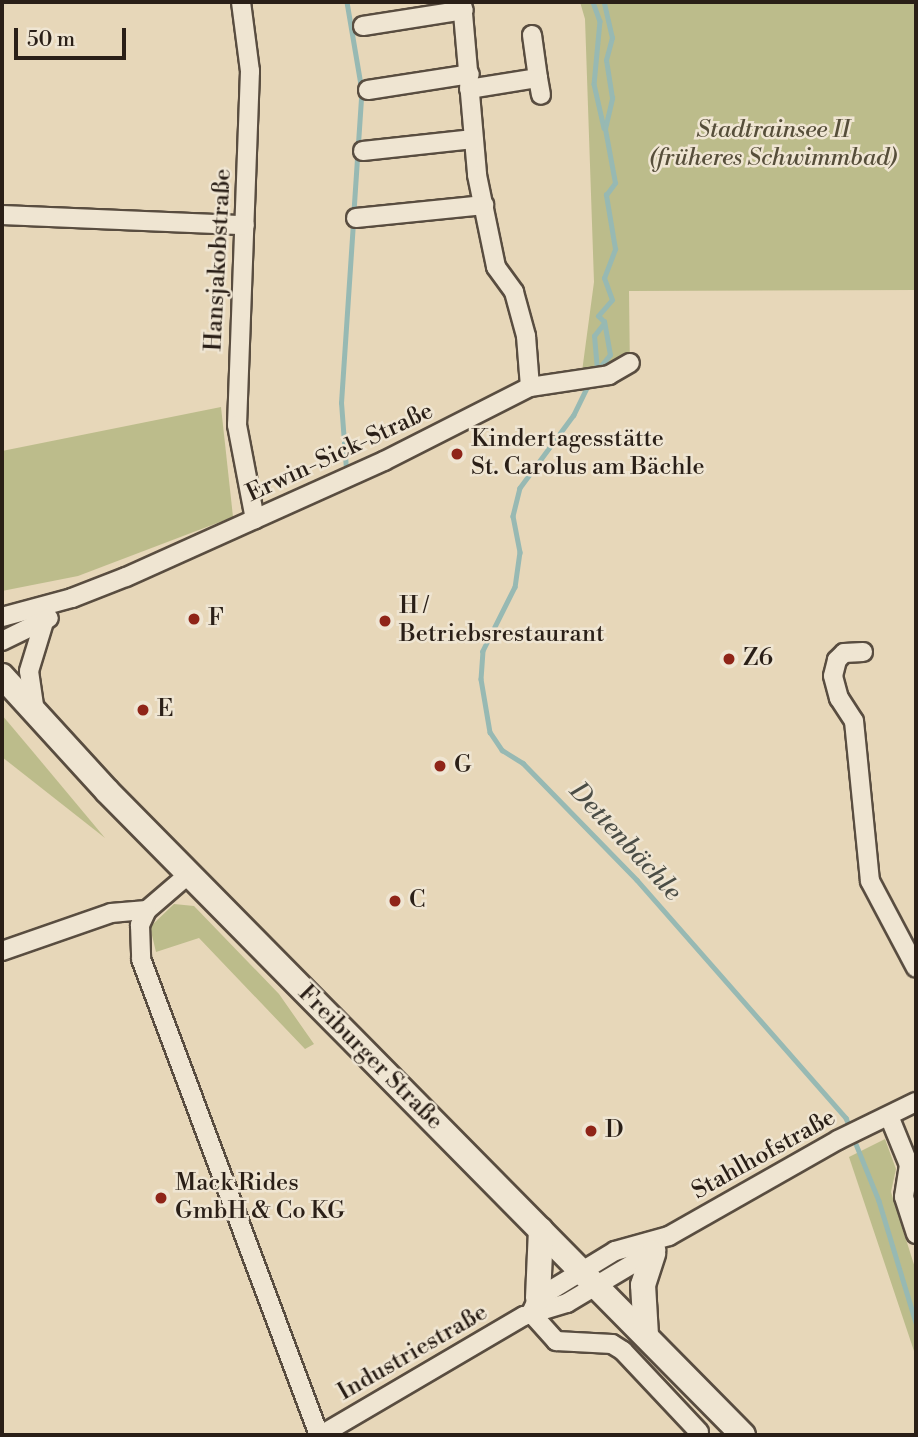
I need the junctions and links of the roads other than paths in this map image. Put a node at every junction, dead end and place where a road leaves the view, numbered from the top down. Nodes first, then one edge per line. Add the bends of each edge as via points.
1 (241, 2) edge
2 (463, 6) edge
3 (363, 26) dead end
4 (532, 35) dead end
5 (470, 82) junction
6 (368, 90) dead end
7 (473, 139) junction
8 (363, 151) dead end
9 (484, 205) junction
10 (2, 215) edge
11 (356, 218) dead end
12 (245, 225) junction
13 (630, 363) dead end
14 (530, 387) junction
15 (255, 519) junction
16 (72, 598) junction
17 (2, 617) edge
18 (44, 622) junction
19 (2, 641) edge
20 (863, 652) dead end
21 (2, 676) edge
22 (36, 716) junction
23 (189, 874) junction
24 (147, 910) junction
25 (2, 951) edge
26 (916, 968) edge
27 (916, 1102) edge
28 (889, 1116) junction
29 (541, 1230) junction
30 (916, 1234) edge
31 (658, 1246) junction
32 (590, 1279) junction
33 (534, 1305) junction
34 (646, 1335) junction
35 (699, 1432) dead end
36 (320, 1435) edge
37 (743, 1435) edge

1 - 12 street, Hansjakobstraße via 250,71
2 - 3 street
2 - 5 street
4 - 5 street via 540,86
5 - 6 street
5 - 7 street
7 - 8 street
7 - 9 street
9 - 11 street
9 - 14 street via 496,267 514,292 523,325
10 - 12 street
12 - 15 street, Hansjakobstraße via 237,425
13 - 14 street, Erwin-Sick-Straße via 610,375
14 - 15 street, Erwin-Sick-Straße via 381,463
15 - 16 street, Erwin-Sick-Straße
16 - 17 street, Erwin-Sick-Straße
16 - 18 street, Erwin-Sick-Straße
18 - 19 street, Erwin-Sick-Straße
18 - 22 street via 29,671
20 - 26 street via 844,653 833,676 839,698 854,721 870,881
21 - 22 street, Freiburger Straße
22 - 23 street, Freiburger Straße
23 - 24 street
23 - 29 street, Freiburger Straße
24 - 25 street via 111,913
24 - 36 street via 140,925 141,959
27 - 28 street, Stahlhofstraße
28 - 30 street via 909,1165 904,1197
28 - 31 street, Stahlhofstraße via 838,1140
29 - 32 street, Freiburger Straße
29 - 33 street
31 - 32 street, Stahlhofstraße
31 - 34 street via 643,1285
32 - 33 street, Industriestraße
32 - 34 street, Freiburger Straße
33 - 35 street via 556,1341 612,1344 623,1351
33 - 36 street, Industriestraße
34 - 37 street, Freiburger Straße

